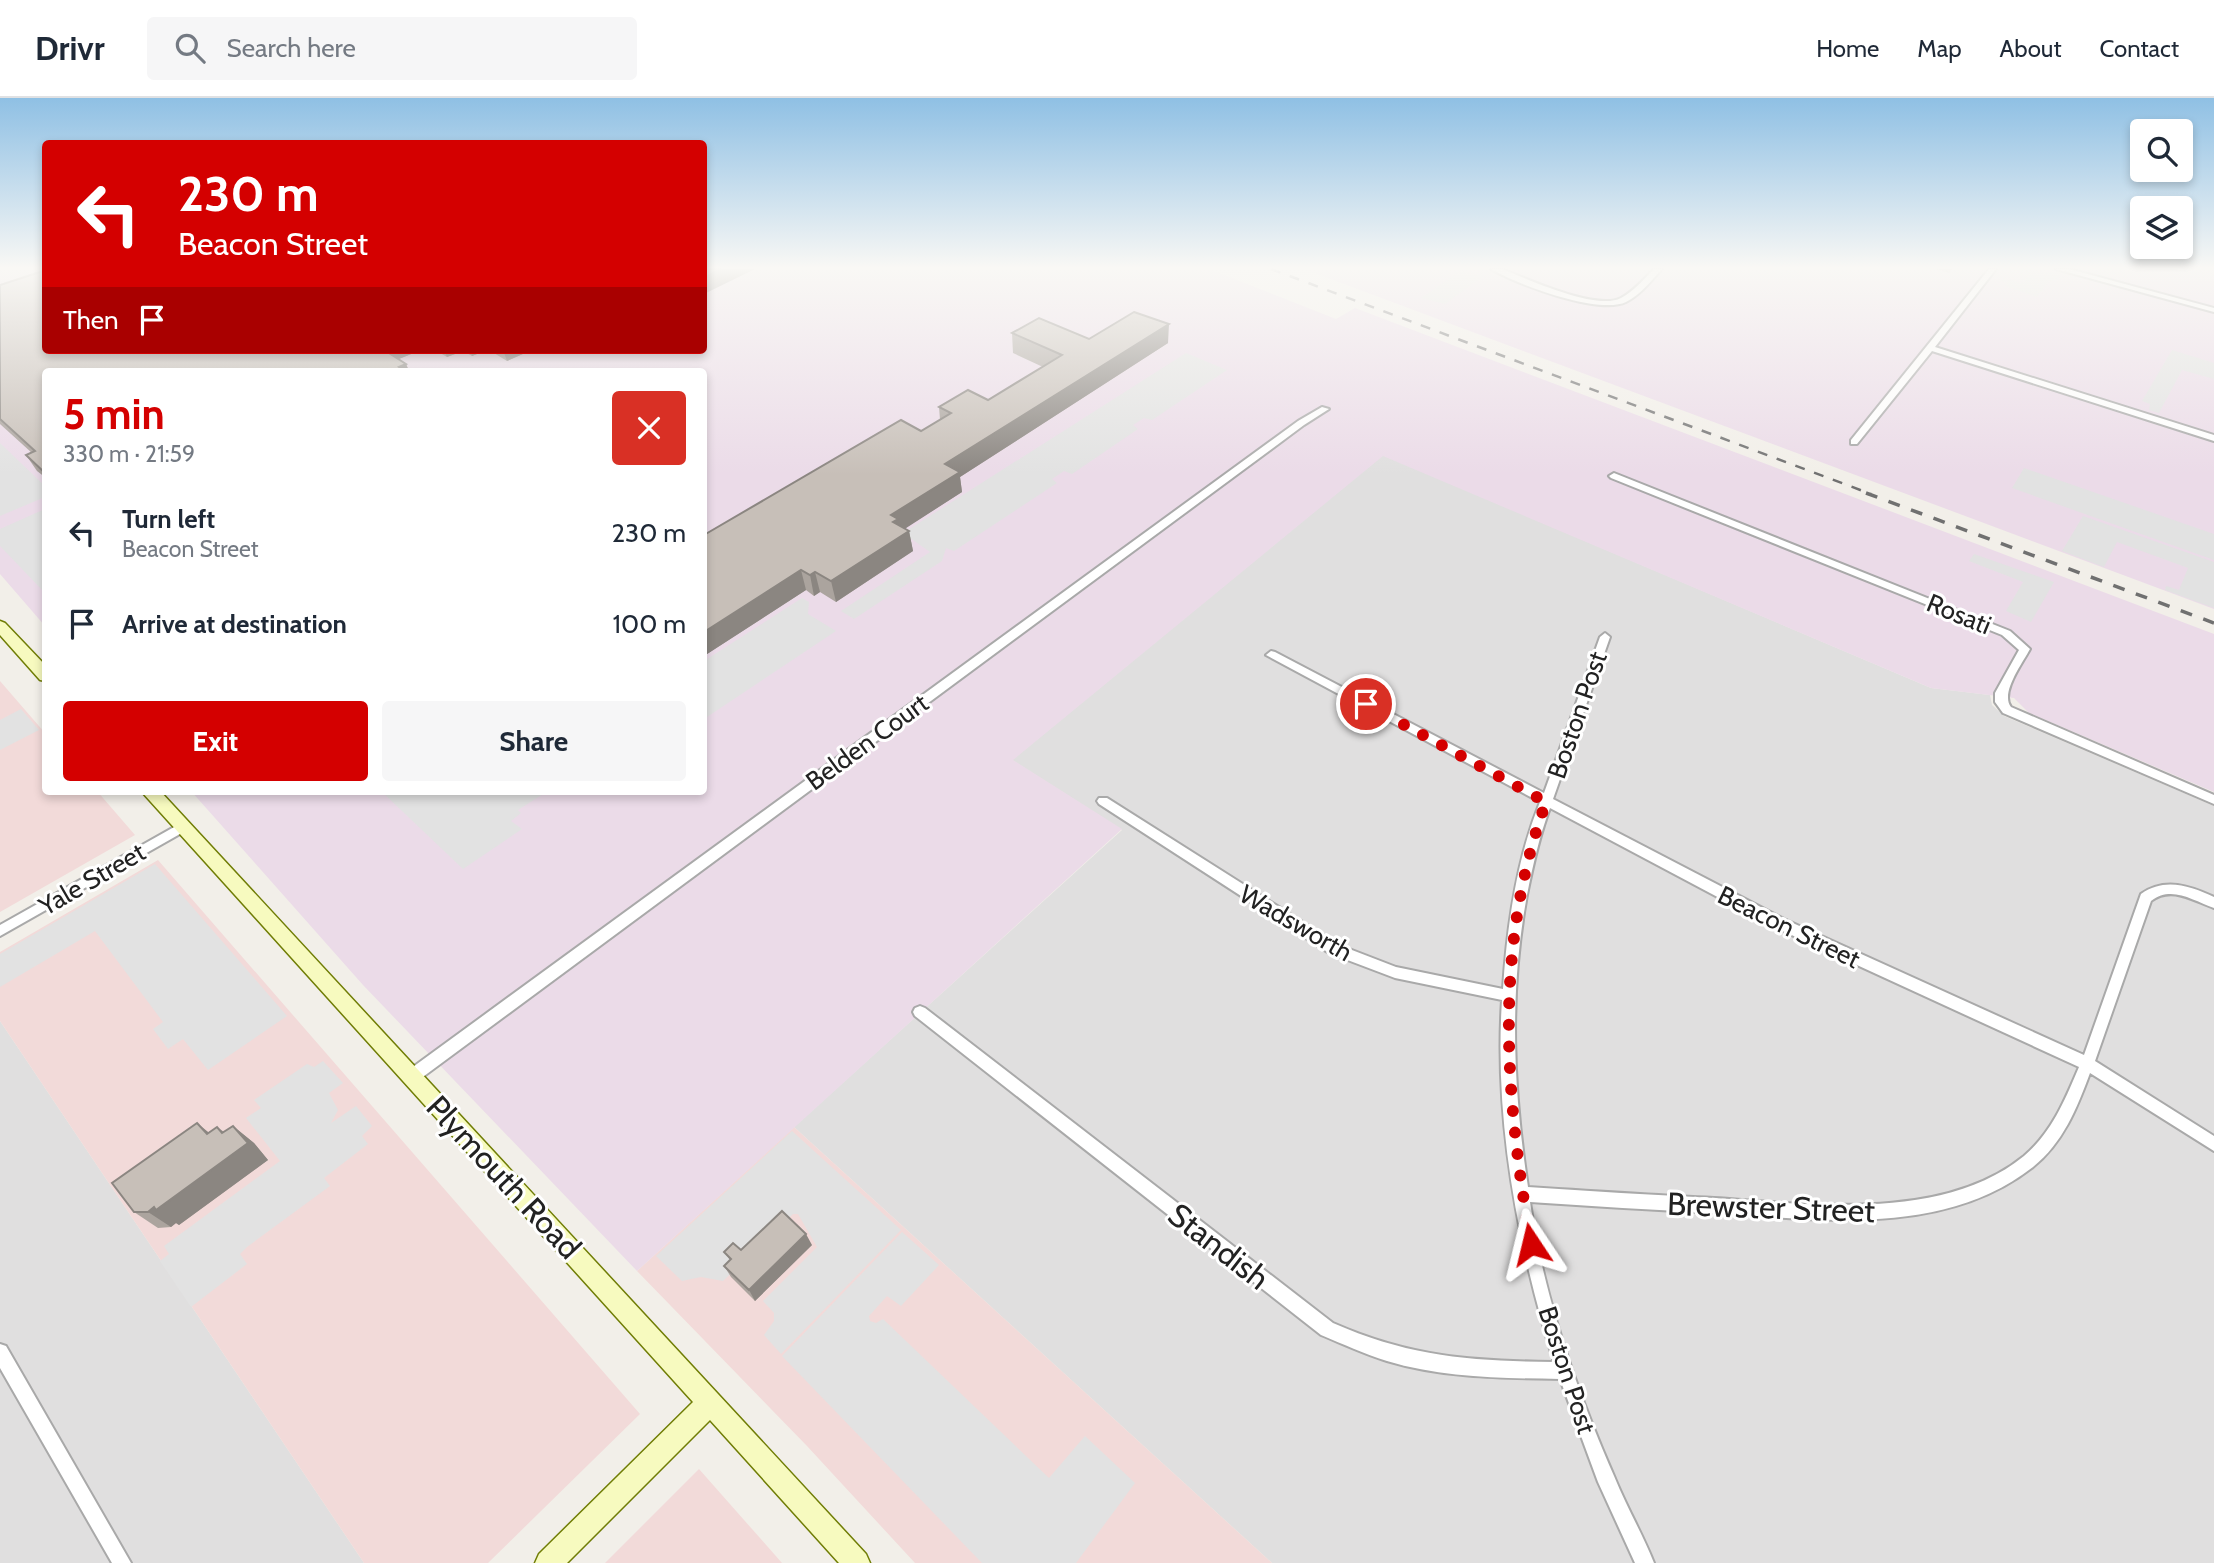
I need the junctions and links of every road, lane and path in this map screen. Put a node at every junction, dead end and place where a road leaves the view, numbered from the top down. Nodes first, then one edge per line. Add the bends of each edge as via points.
1 (1939, 337) edge
2 (1931, 348) junction
3 (1325, 409) dead end
4 (2214, 438) edge
5 (1854, 442) dead end
6 (1614, 476) dead end
7 (0, 626) edge
8 (1605, 637) dead end
9 (1270, 655) dead end
10 (42, 672) edge
11 (154, 795) edge
12 (2214, 800) edge
13 (1103, 802) dead end
14 (1546, 802) junction
15 (183, 827) junction
16 (2168, 889) joint
17 (2214, 902) edge
18 (0, 932) edge
19 (1509, 996) junction
20 (920, 1012) dead end
21 (2088, 1064) junction
22 (411, 1077) junction
23 (2214, 1144) edge
24 (1522, 1194) junction
25 (0, 1352) edge
26 (1564, 1371) junction
27 (711, 1401) junction
28 (121, 1563) edge
29 (548, 1563) edge
30 (857, 1563) edge
31 (1645, 1563) edge

1 - 2 street
2 - 4 street
2 - 5 street
3 - 22 street, Belden Court via 1301,422
6 - 12 street, Rosati via 2006,633 2025,649 2001,693 2007,710
7 - 10 main road
8 - 14 street, Boston Post
9 - 14 street, Beacon Street
11 - 15 main road, Plymouth Road
13 - 19 street, Wadsworth via 1334,949 1395,972
14 - 19 street, Boston Post via 1524,874
14 - 21 street, Beacon Street via 1779,923
15 - 18 street, Yale Street
15 - 22 main road, Plymouth Road
16 - 17 street
16 - 21 street, Brewster Street via 2146,898
19 - 24 street, Boston Post via 1508,1063
20 - 26 street, Standish via 1327,1329 1422,1364
21 - 23 street, Beacon Street
21 - 24 street, Brewster Street via 2063,1121 2038,1153 1996,1182 1932,1205 1844,1214
22 - 27 main road, Plymouth Road
24 - 26 street, Boston Post via 1536,1269
25 - 28 street
26 - 31 street, Boston Post via 1611,1495
27 - 29 main road
27 - 30 main road, Plymouth Road

